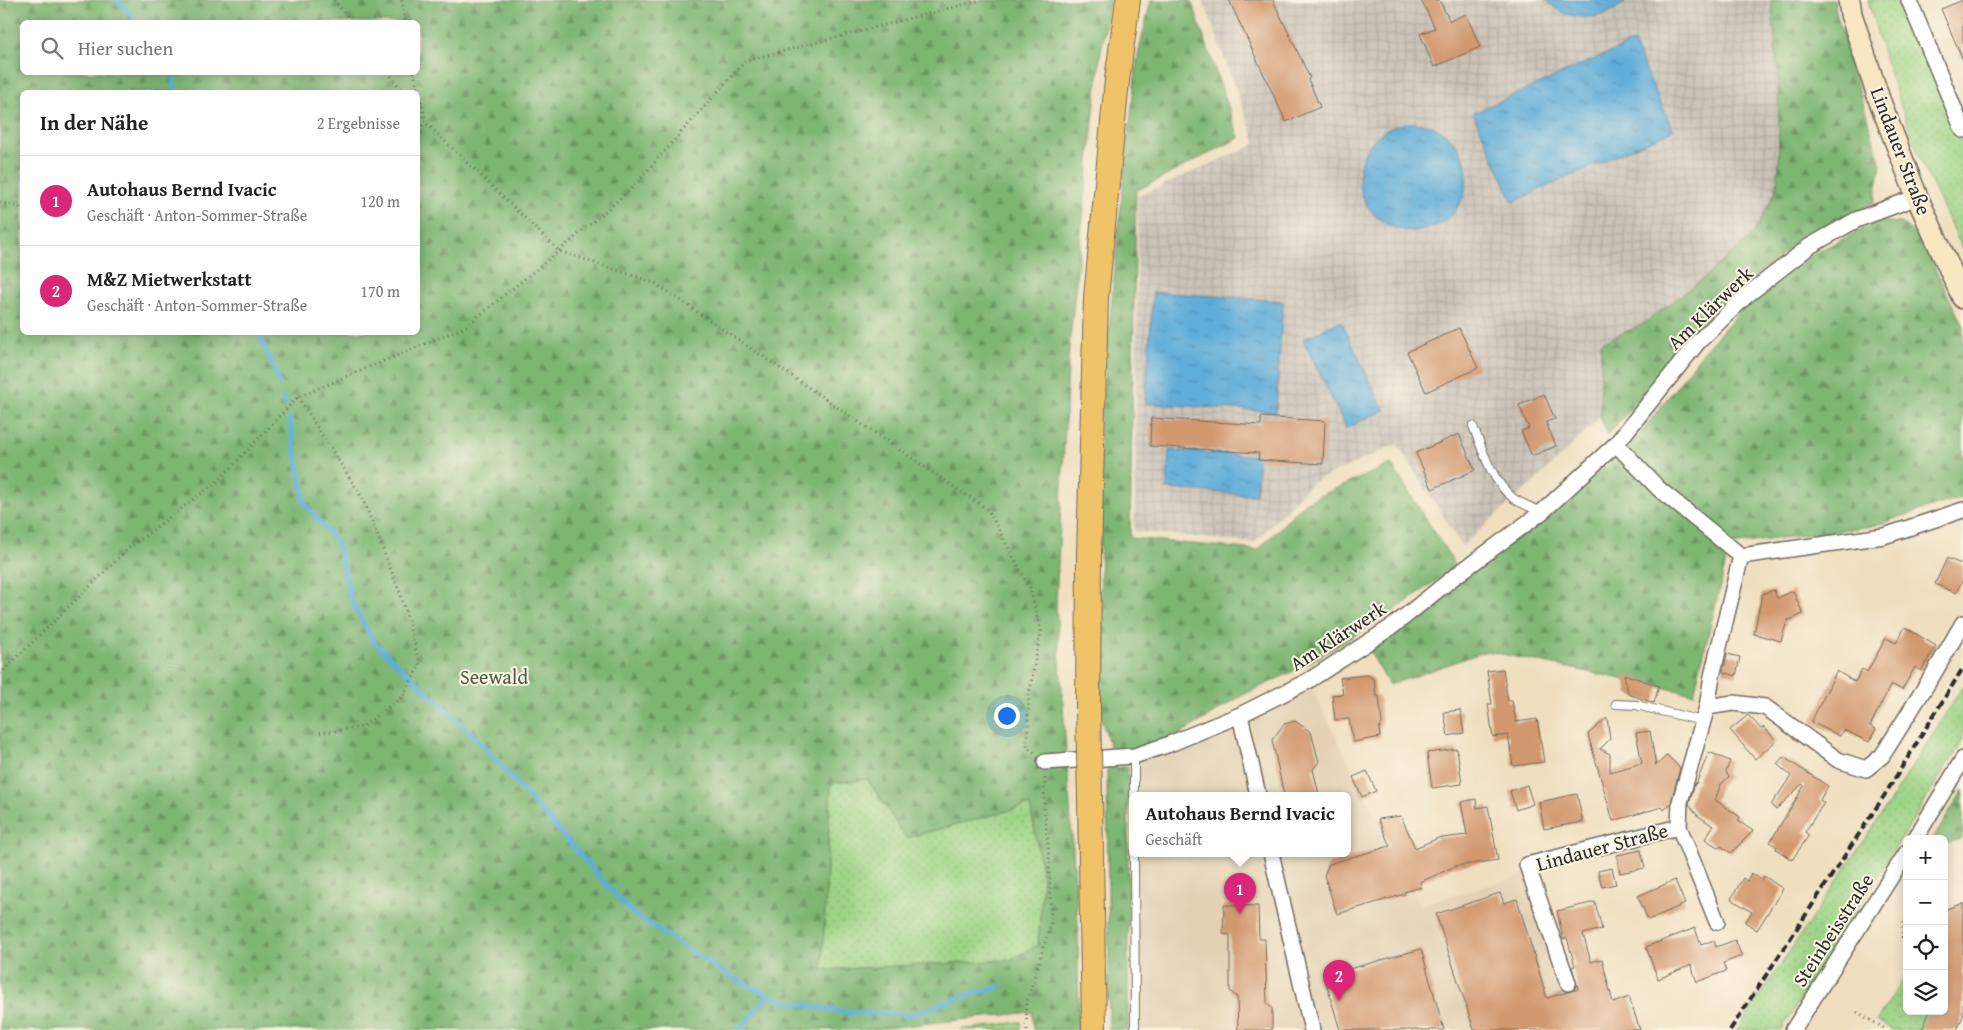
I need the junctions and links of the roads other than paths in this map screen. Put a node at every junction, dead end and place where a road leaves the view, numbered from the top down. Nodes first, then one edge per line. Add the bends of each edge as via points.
1 (1128, 0) edge
2 (1849, 0) edge
3 (1909, 0) edge
4 (1963, 130) edge
5 (1917, 197) junction
6 (1963, 298) edge
7 (1473, 426) dead end
8 (1616, 444) junction
9 (1963, 510) edge
10 (1542, 512) junction
11 (1741, 556) junction
12 (1963, 623) edge
13 (1616, 704) dead end
14 (1705, 714) junction
15 (1240, 715) junction
16 (1134, 756) junction
17 (1963, 759) edge
18 (1045, 762) road end
19 (1134, 792) edge
20 (1257, 792) edge
21 (1679, 827) junction
22 (1917, 835) edge
23 (1134, 857) edge
24 (1272, 857) edge
25 (1903, 858) edge
26 (1718, 922) dead end
27 (1568, 983) dead end
28 (1094, 1030) edge
29 (1134, 1030) edge
30 (1312, 1030) edge
31 (1792, 1030) edge

1 - 28 main road, bridge via 1096,298 1088,709
2 - 5 main road, Lindauer Straße via 1879,99
3 - 4 street
5 - 6 main road, Lindauer Straße
5 - 8 street, Am Klärwerk via 1856,220 1810,246 1746,296 1698,342
7 - 10 lane via 1489,468 1507,492 1515,500
8 - 10 street, Am Klärwerk
8 - 11 street via 1660,489
9 - 11 street via 1884,536
10 - 15 street, Am Klärwerk via 1393,626 1308,681
11 - 14 street, Lindauer Straße
12 - 14 street via 1882,756 1866,769 1838,760 1765,708 1733,702
13 - 14 lane
14 - 21 street, Lindauer Straße via 1680,802
15 - 16 street, Am Klärwerk
15 - 20 street
16 - 18 street, Am Klärwerk
16 - 19 lane
17 - 22 street
21 - 26 street, Lindauer Straße
21 - 27 street, Lindauer Straße via 1528,865
23 - 29 lane
24 - 30 street
25 - 31 street, Steinbeisstraße

